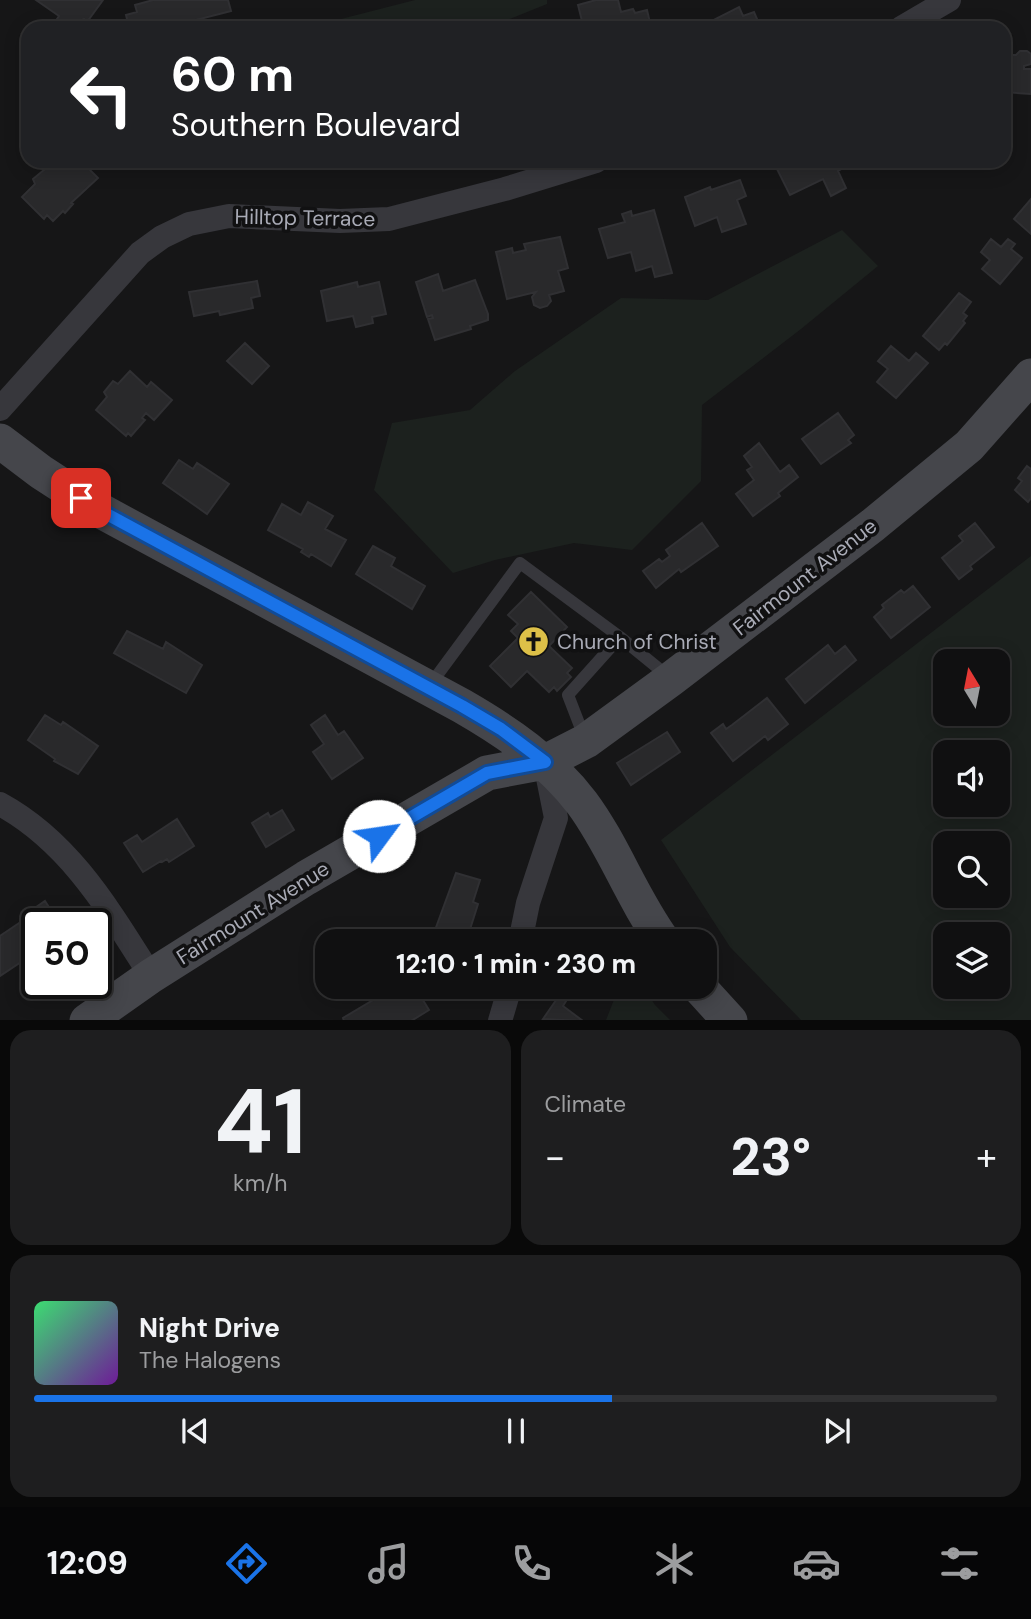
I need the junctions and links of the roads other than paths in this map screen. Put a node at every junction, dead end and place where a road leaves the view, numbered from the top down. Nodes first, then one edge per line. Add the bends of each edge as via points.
1 (949, 0) edge
2 (913, 21) edge
3 (573, 168) edge
4 (1031, 376) edge
5 (0, 409) edge
6 (0, 441) edge
7 (620, 637) junction
8 (671, 679) junction
9 (428, 688) junction
10 (586, 741) junction
11 (545, 762) junction
12 (0, 804) edge
13 (523, 929) edge
14 (656, 929) edge
15 (151, 976) junction
16 (506, 999) edge
17 (710, 999) edge
18 (87, 1020) edge
19 (500, 1020) edge
20 (730, 1020) edge

1 - 2 street
3 - 5 street, Hilltop Terrace via 389,219 229,216 190,224 139,253
4 - 8 main road, Fairmount Avenue via 969,446
6 - 9 main road via 101,511
7 - 8 lane
7 - 9 lane via 520,563
7 - 10 lane via 568,695
8 - 10 main road, Fairmount Avenue
9 - 11 main road via 501,729
10 - 11 main road, Fairmount Avenue
11 - 13 street via 556,818
11 - 14 main road via 582,803
11 - 15 main road, Fairmount Avenue via 487,773 306,878
12 - 15 street via 23,816 79,869
15 - 18 main road, Fairmount Avenue
16 - 19 street
17 - 20 main road

